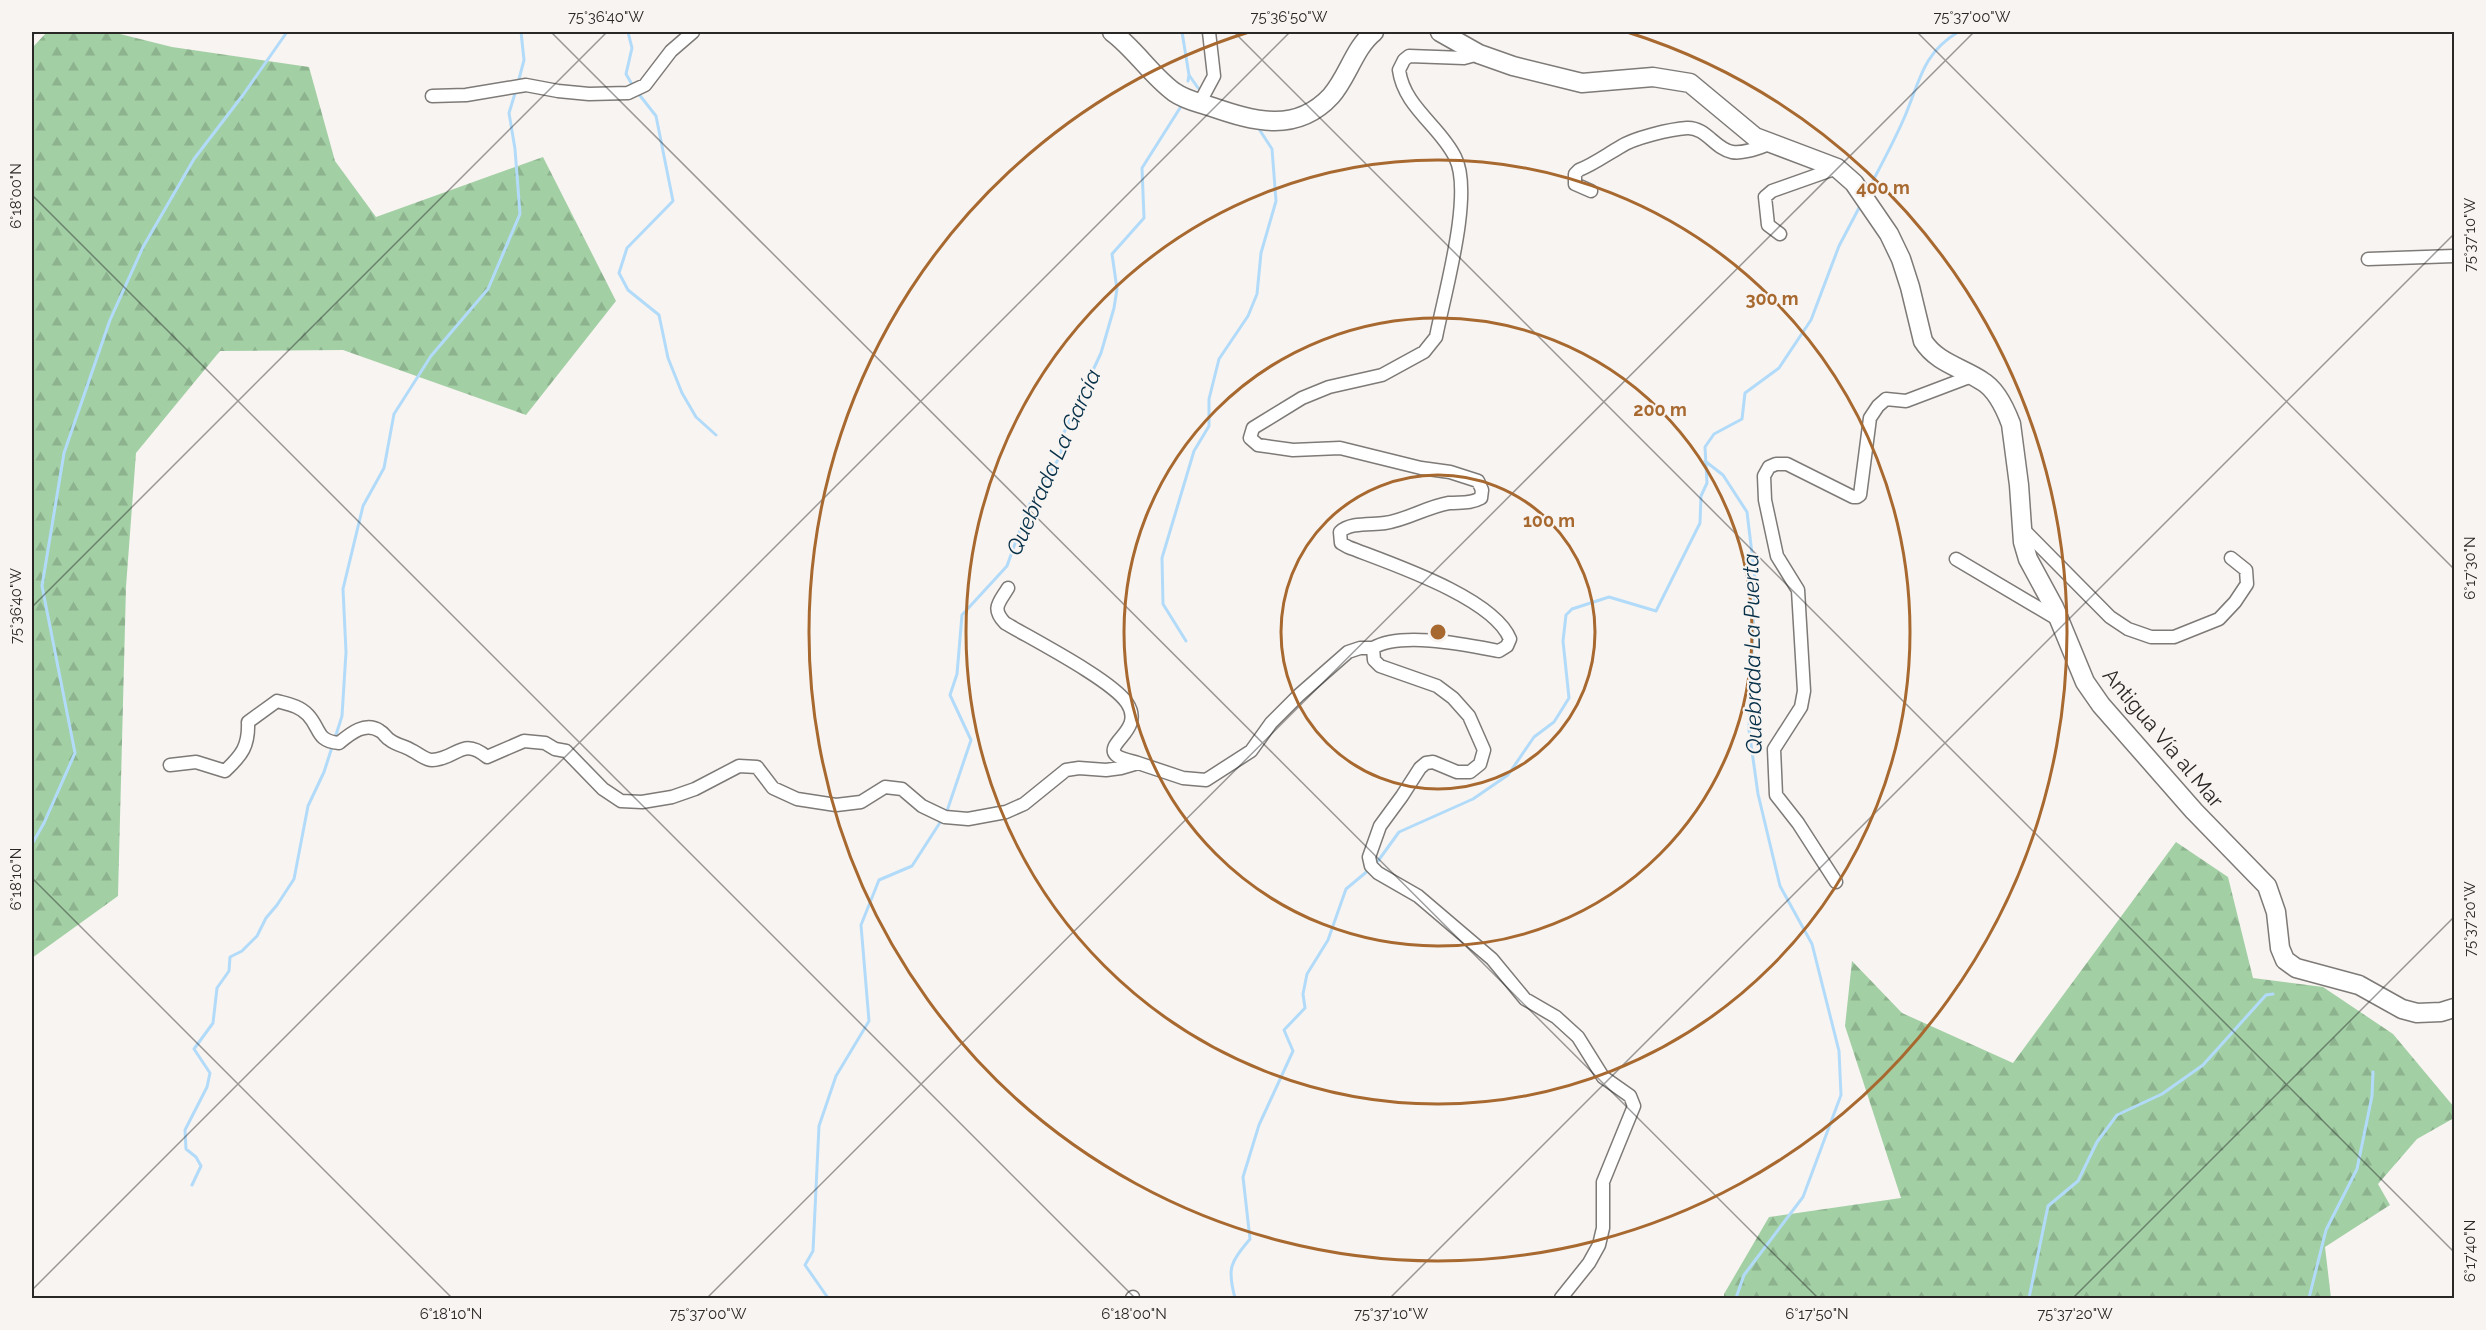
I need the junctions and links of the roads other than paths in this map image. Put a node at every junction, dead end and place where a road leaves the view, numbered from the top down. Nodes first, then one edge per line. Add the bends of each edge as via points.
1 (693, 32) edge
2 (1112, 32) edge
3 (1209, 32) edge
4 (1374, 32) edge
5 (1440, 32) edge
6 (1479, 54) junction
7 (432, 96) dead end
8 (1198, 104) junction
9 (1769, 144) junction
10 (1837, 168) junction
11 (1591, 191) dead end
12 (1780, 234) dead end
13 (2454, 256) edge
14 (2368, 259) dead end
15 (1972, 376) junction
16 (2021, 527) junction
17 (2231, 558) dead end
18 (1956, 559) dead end
19 (1008, 588) dead end
20 (2059, 620) junction
21 (1373, 648) junction
22 (1137, 763) junction
23 (170, 765) dead end
24 (1836, 882) dead end
25 (2454, 1008) edge
26 (1561, 1299) edge

1 - 7 street via 671,51 645,85 628,93 589,94 526,85
2 - 8 main road via 1171,90
3 - 8 street via 1214,76
4 - 8 main road via 1331,96 1299,117 1255,121
5 - 6 main road, Antigua Vía al Mar
6 - 9 main road, Antigua Vía al Mar via 1582,83 1653,77 1690,83 1740,127
6 - 21 street via 1464,58 1409,56 1399,70 1405,90 1447,144 1461,171 1461,210 1436,337 1424,352 1382,375 1329,387 1302,398 1251,432 1250,438 1258,445 1293,450 1340,448 1478,481 1481,498 1472,503 1450,503 1388,523 1347,527 1339,537 1348,547 1430,579 1474,602 1507,631 1507,646 1499,651 1436,641 1398,641
9 - 10 main road, Antigua Vía al Mar
9 - 11 street via 1733,152 1689,128 1654,135 1621,146 1579,170 1575,184
10 - 12 street via 1765,197 1768,225
10 - 15 main road, Antigua Vía al Mar via 1860,190 1889,234 1901,259 1923,341 1930,352
13 - 14 street
15 - 16 main road, Antigua Vía al Mar via 1994,392 2011,424
15 - 24 street via 1906,401 1886,399 1878,406 1870,418 1857,497 1787,464 1769,467 1764,476 1777,556 1798,590 1804,692 1801,707 1774,749 1776,795
16 - 17 street via 2110,617 2151,637 2174,637 2219,619 2247,584 2246,570
16 - 20 main road, Antigua Vía al Mar via 2028,560
18 - 20 street
19 - 22 street via 997,607 1005,623 1083,669 1125,700 1133,719 1114,752
20 - 25 main road, Antigua Vía al Mar via 2085,682 2101,705 2208,827 2267,886 2285,960 2296,968 2359,985 2402,1009 2417,1013
21 - 22 street via 1348,652 1271,723 1251,751 1206,780 1183,778
21 - 26 street via 1374,660 1380,666 1437,686 1453,698 1469,716 1484,750 1480,764 1470,772 1457,772 1433,762 1420,768 1380,826 1369,857 1371,866 1418,896 1492,959 1525,999 1562,1022 1585,1046 1603,1077 1630,1096 1634,1106 1603,1182 1604,1228 1599,1245
22 - 23 street via 1120,768 1066,770 1024,804 1006,812 968,819 945,818 902,789 894,788 885,788 861,802 836,805 797,799 773,788 757,767 739,766 672,797 632,802 621,801 603,789 566,751 545,743 524,741 487,757 477,749 465,747 429,760 369,727 333,743 320,735 299,708 277,701 248,722 249,737 244,749 225,771 196,762

